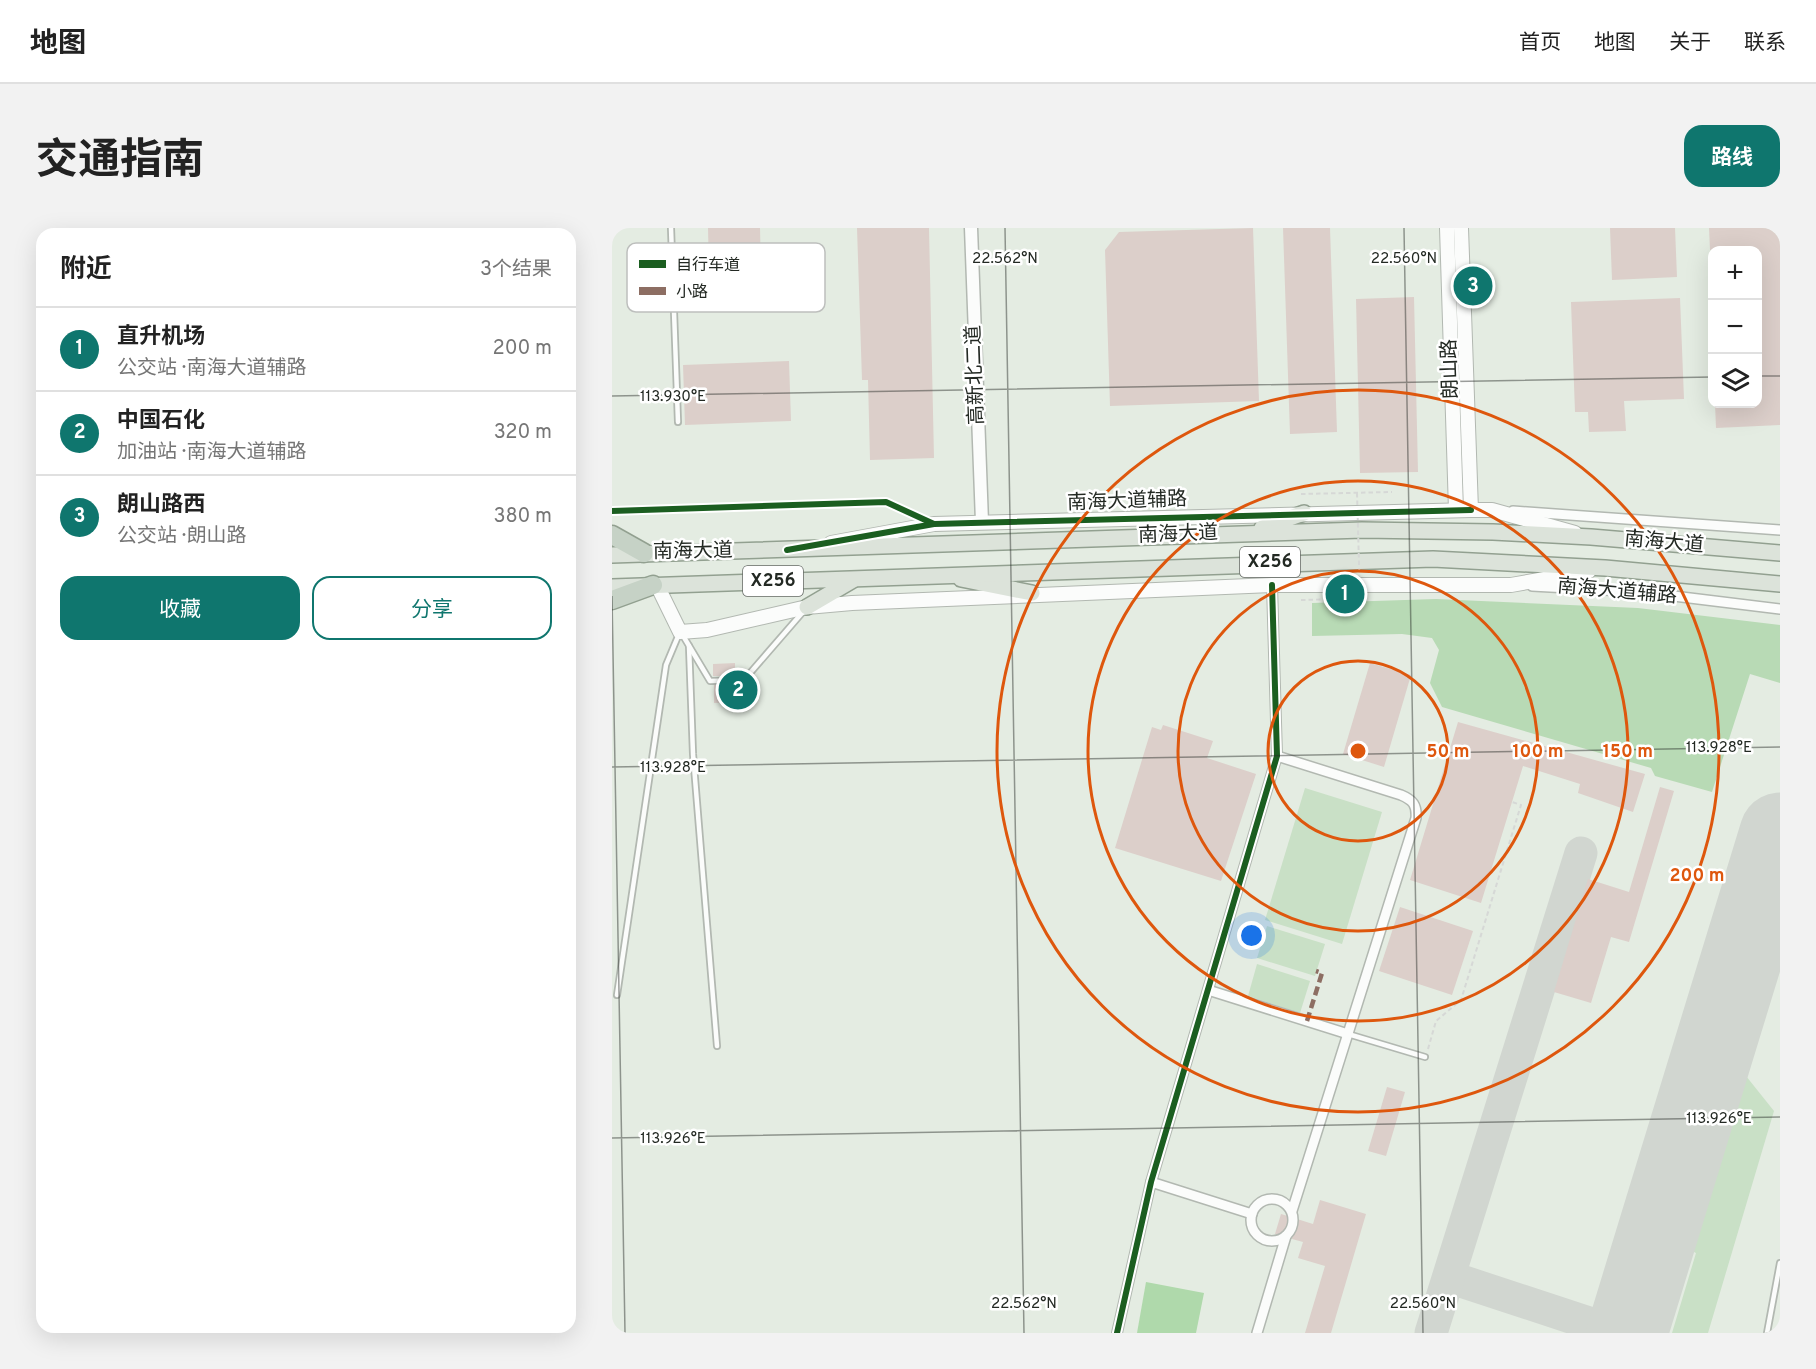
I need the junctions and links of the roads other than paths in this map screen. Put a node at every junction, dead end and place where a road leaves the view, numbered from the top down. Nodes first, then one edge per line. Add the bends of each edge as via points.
1 (670, 228) edge
2 (971, 228) edge
3 (1447, 228) edge
4 (1461, 228) edge
5 (671, 243) edge
6 (673, 312) edge
7 (678, 422) dead end
8 (1456, 510) junction
9 (1471, 510) junction
10 (1492, 510) junction
11 (1304, 513) junction
12 (982, 522) junction
13 (1780, 530) edge
14 (1251, 532) junction
15 (612, 535) edge
16 (1591, 537) junction
17 (787, 550) junction
18 (644, 553) junction
19 (1780, 553) edge
20 (612, 555) edge
21 (1605, 568) junction
22 (935, 574) junction
23 (857, 578) junction
24 (1780, 584) edge
25 (655, 585) junction
26 (1272, 585) junction
27 (1511, 585) junction
28 (612, 587) edge
29 (1032, 593) junction
30 (612, 600) edge
31 (807, 608) junction
32 (1780, 609) edge
33 (681, 632) junction
34 (689, 645) junction
35 (1277, 756) junction
36 (1208, 990) junction
37 (617, 995) dead end
38 (1348, 1034) junction
39 (717, 1046) dead end
40 (1425, 1058) road end
41 (1151, 1182) junction
42 (1292, 1212) junction
43 (1252, 1214) junction
44 (1286, 1236) junction
45 (1780, 1263) edge
46 (1117, 1333) edge
47 (1257, 1333) edge
48 (1767, 1333) edge

1 - 5 lane
2 - 12 street, 高新北二道
3 - 8 main road, 朗山路
4 - 9 main road, 朗山路
6 - 7 lane
8 - 9 main road, 南海大道辅路
8 - 11 main road, 南海大道辅路
9 - 10 main road, 南海大道辅路
10 - 13 street
10 - 16 main road
11 - 12 main road, 南海大道辅路
11 - 14 main road
12 - 17 main road, 南海大道辅路 via 909,527
14 - 16 main road, 南海大道 / X256 via 1423,531
14 - 17 main road, 南海大道 / X256
15 - 18 highway
16 - 19 main road, 南海大道 / X256
17 - 18 main road, 南海大道 / X256
18 - 20 main road, 南海大道 / X256
21 - 22 main road, 南海大道 / X256 via 1377,559
21 - 24 main road, 南海大道 / X256
21 - 27 main road, 南海大道
22 - 23 main road, 南海大道 / X256
22 - 29 main road
23 - 25 main road, 南海大道 / X256
23 - 31 main road
25 - 28 main road, 南海大道 / X256
25 - 30 highway
25 - 33 main road
26 - 27 main road, 南海大道辅路
26 - 29 main road, 南海大道辅路
26 - 35 street
27 - 32 street, 南海大道辅路 via 1641,592
29 - 31 main road, 南海大道辅路
31 - 33 main road, 南海大道辅路
31 - 34 lane via 744,680 710,681
33 - 34 lane
33 - 37 lane via 666,665
34 - 39 lane via 693,754
35 - 36 street
35 - 38 street via 1401,795 1412,800 1417,808
36 - 38 street
36 - 41 street
38 - 40 lane
38 - 42 street
41 - 43 street
41 - 46 street
42 - 43 street via 1283,1202 1271,1199 1259,1204
42 - 44 street via 1293,1225
43 - 44 street via 1253,1227 1261,1238 1274,1241
44 - 47 street
45 - 48 lane

